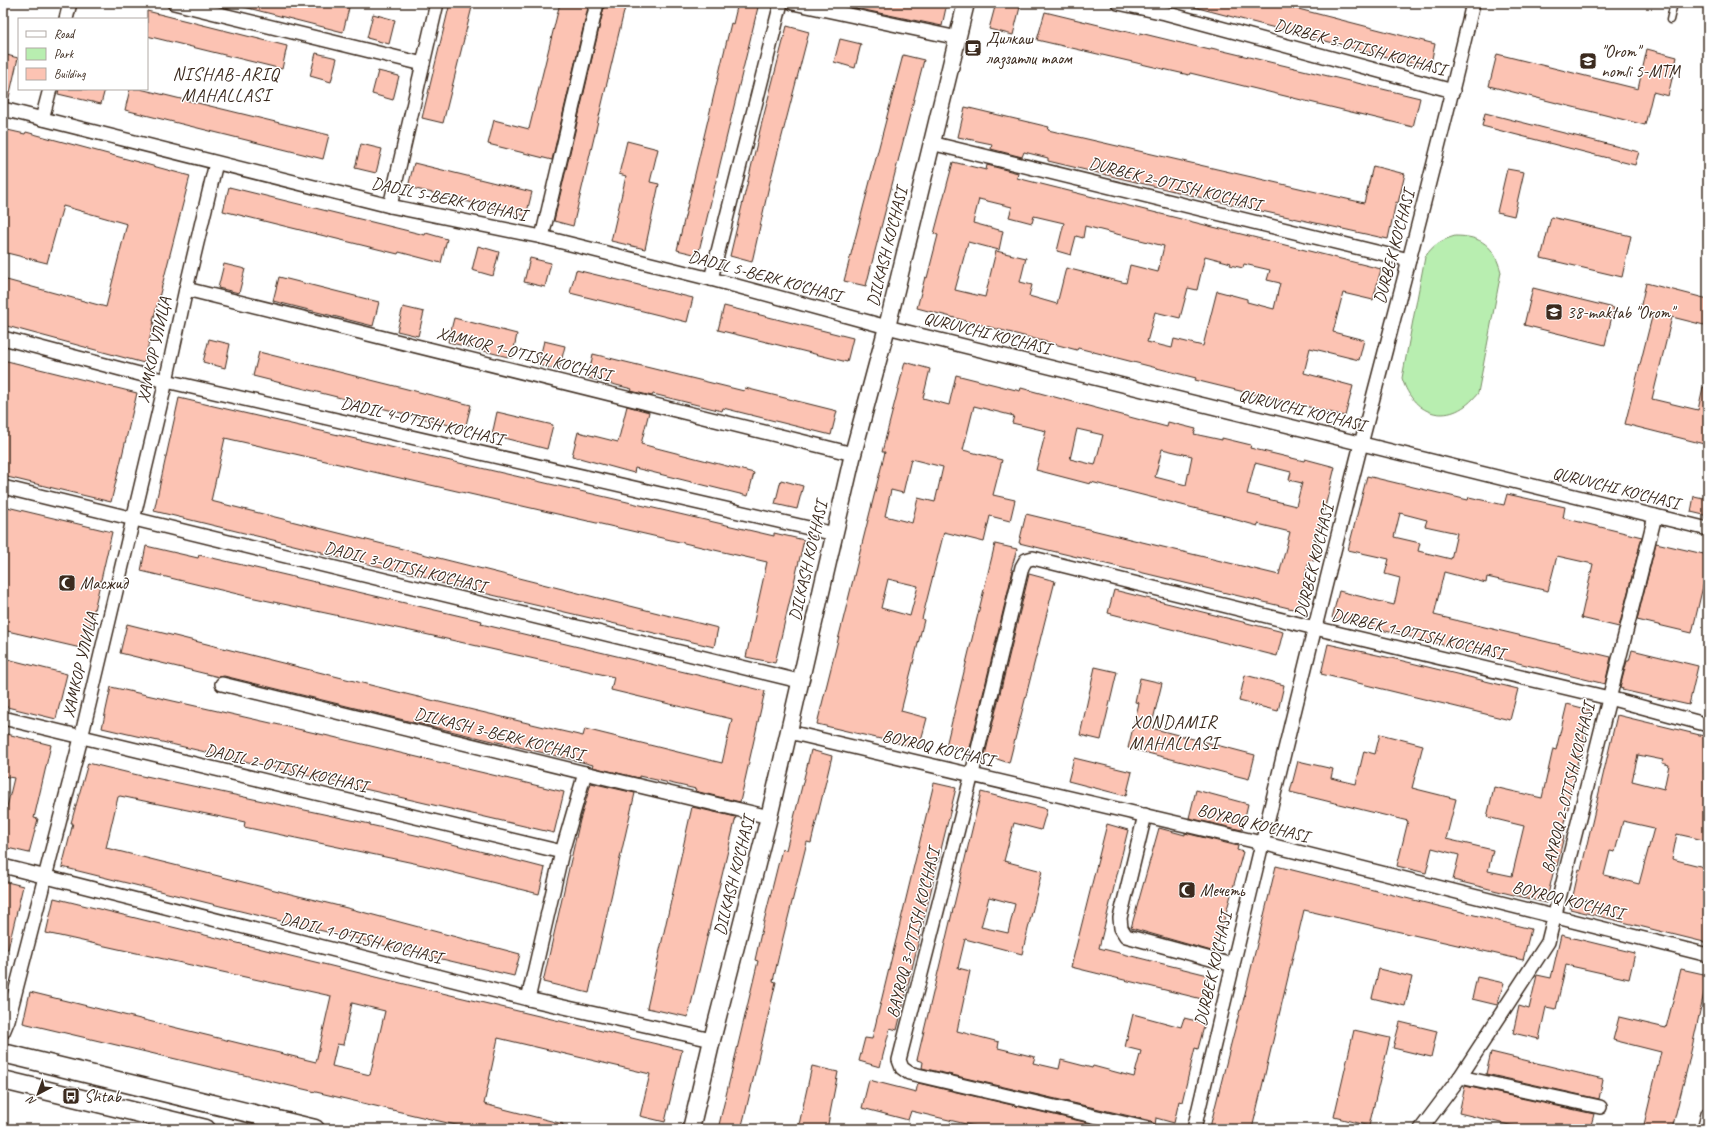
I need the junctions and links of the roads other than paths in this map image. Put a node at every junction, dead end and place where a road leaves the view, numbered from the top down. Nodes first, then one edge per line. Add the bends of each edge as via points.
1 (70, 3) edge
2 (174, 3) edge
3 (437, 3) edge
4 (597, 3) edge
5 (781, 3) edge
6 (793, 3) edge
7 (966, 3) edge
8 (1118, 3) edge
9 (1473, 3) edge
10 (1674, 3) edge
11 (1166, 8) edge
12 (66, 18) edge
13 (1670, 20) dead end
14 (958, 38) junction
15 (423, 64) junction
16 (50, 90) edge
17 (1453, 91) junction
18 (3, 109) edge
19 (42, 119) junction
20 (931, 143) junction
21 (216, 164) junction
22 (390, 206) junction
23 (542, 237) junction
24 (1409, 260) junction
25 (711, 279) junction
26 (186, 289) junction
27 (887, 327) junction
28 (3, 338) edge
29 (166, 381) junction
30 (1362, 443) junction
31 (853, 454) junction
32 (3, 487) edge
33 (1655, 516) junction
34 (133, 519) junction
35 (1708, 529) edge
36 (835, 534) junction
37 (1026, 560) joint
38 (1315, 628) junction
39 (799, 681) junction
40 (222, 684) dead end
41 (1609, 698) junction
42 (3, 718) edge
43 (1708, 725) edge
44 (789, 732) junction
45 (81, 738) junction
46 (585, 774) junction
47 (972, 774) junction
48 (1146, 815) junction
49 (769, 817) junction
50 (1262, 843) junction
51 (562, 852) junction
52 (3, 866) edge
53 (46, 876) junction
54 (1554, 915) junction
55 (1708, 955) edge
56 (1233, 965) junction
57 (528, 999) junction
58 (3, 1032) edge
59 (712, 1040) junction
60 (3, 1053) edge
61 (1460, 1077) junction
62 (3, 1080) edge
63 (1600, 1107) dead end
64 (1708, 1114) edge
65 (206, 1129) edge
66 (315, 1129) edge
67 (691, 1129) edge
68 (1148, 1129) edge
69 (1194, 1129) edge
70 (1421, 1129) edge
71 (1704, 1129) edge

1 - 12 street
2 - 15 street
3 - 15 street
4 - 23 street
5 - 25 street
6 - 14 street
7 - 14 street, DILKASH KO'CHASI
8 - 11 street, DURBEK 3-O'TISH KO'CHASI
9 - 17 street, DURBEK KO'CHASI
10 - 13 lane
11 - 17 street, DURBEK 3-O'TISH KO'CHASI
14 - 20 street, DILKASH KO'CHASI
15 - 22 street
16 - 19 street
17 - 24 street, DURBEK KO'CHASI
18 - 19 street, DADIL 5-BERK KO'CHASI
19 - 21 street, DADIL 5-BERK KO'CHASI
20 - 24 street, DURBEK 2-O'TISH KO'CHASI
20 - 27 street, DILKASH KO'CHASI
21 - 22 street, DADIL 5-BERK KO'CHASI
21 - 26 street, ХАМКОР УЛИЦА
22 - 23 street, DADIL 5-BERK KO'CHASI
23 - 25 street, DADIL 5-BERK KO'CHASI
24 - 30 street, DURBEK KO'CHASI
25 - 27 street, DADIL 5-BERK KO'CHASI
26 - 29 street, ХАМКОР УЛИЦА
26 - 31 street, XAMKOR 1-O'TISH KO'CHASI
27 - 30 street, QURUVCHI KO'CHASI
27 - 31 street, DILKASH KO'CHASI
28 - 29 street, DADIL 4-O'TISH KO'CHASI
29 - 34 street, ХАМКОР УЛИЦА
29 - 36 street, DADIL 4-O'TISH KO'CHASI
30 - 33 street, QURUVCHI KO'CHASI
30 - 38 street, DURBEK KO'CHASI
31 - 36 street, DILKASH KO'CHASI
32 - 34 street, DADIL 3-O'TISH KO'CHASI
33 - 35 street, QURUVCHI KO'CHASI
33 - 41 street, BAYROQ 2-O'TISH KO'CHASI
34 - 39 street, DADIL 3-O'TISH KO'CHASI
34 - 45 street, ХАМКОР УЛИЦА
36 - 39 street, DILKASH KO'CHASI
37 - 38 street, DURBEK 1-O'TISH KO'CHASI via 1033,558
37 - 47 street, BAYROQ 3-O'TISH KO'CHASI via 1022,567
38 - 41 street, DURBEK 1-O'TISH KO'CHASI
38 - 50 street, DURBEK KO'CHASI
39 - 44 street, DILKASH KO'CHASI
40 - 46 street, DILKASH 3-BERK KO'CHASI
41 - 43 street, DURBEK 1-O'TISH KO'CHASI
41 - 54 street, BAYROQ 2-O'TISH KO'CHASI
42 - 45 street, DADIL 2-O'TISH KO'CHASI
44 - 47 street, BOYROQ KO'CHASI
44 - 49 street, DILKASH KO'CHASI
45 - 51 street, DADIL 2-O'TISH KO'CHASI
45 - 53 street, ХАМКОР УЛИЦА
46 - 49 street, DILKASH 3-BERK KO'CHASI
46 - 51 street
47 - 48 street, BOYROQ KO'CHASI
47 - 68 street, BAYROQ 3-O'TISH KO'CHASI via 899,1060 902,1068 909,1073
48 - 50 street, BOYROQ KO'CHASI
48 - 56 street via 1120,918 1121,928 1126,936
49 - 59 street, DILKASH KO'CHASI
50 - 54 street, BOYROQ KO'CHASI
50 - 56 street, DURBEK KO'CHASI
51 - 57 street
52 - 53 street, DADIL 1-O'TISH KO'CHASI
53 - 57 street, DADIL 1-O'TISH KO'CHASI
53 - 58 street, ХАМКОР УЛИЦА
54 - 55 street, BOYROQ KO'CHASI
54 - 61 street, BAYROQ 2-O'TISH KO'CHASI via 1548,942
56 - 69 street, DURBEK KO'CHASI
57 - 59 street, DADIL 1-O'TISH KO'CHASI
59 - 67 street, DILKASH KO'CHASI
60 - 66 main road
61 - 63 street
61 - 70 street, BAYROQ 2-O'TISH KO'CHASI
62 - 65 main road
64 - 71 street

